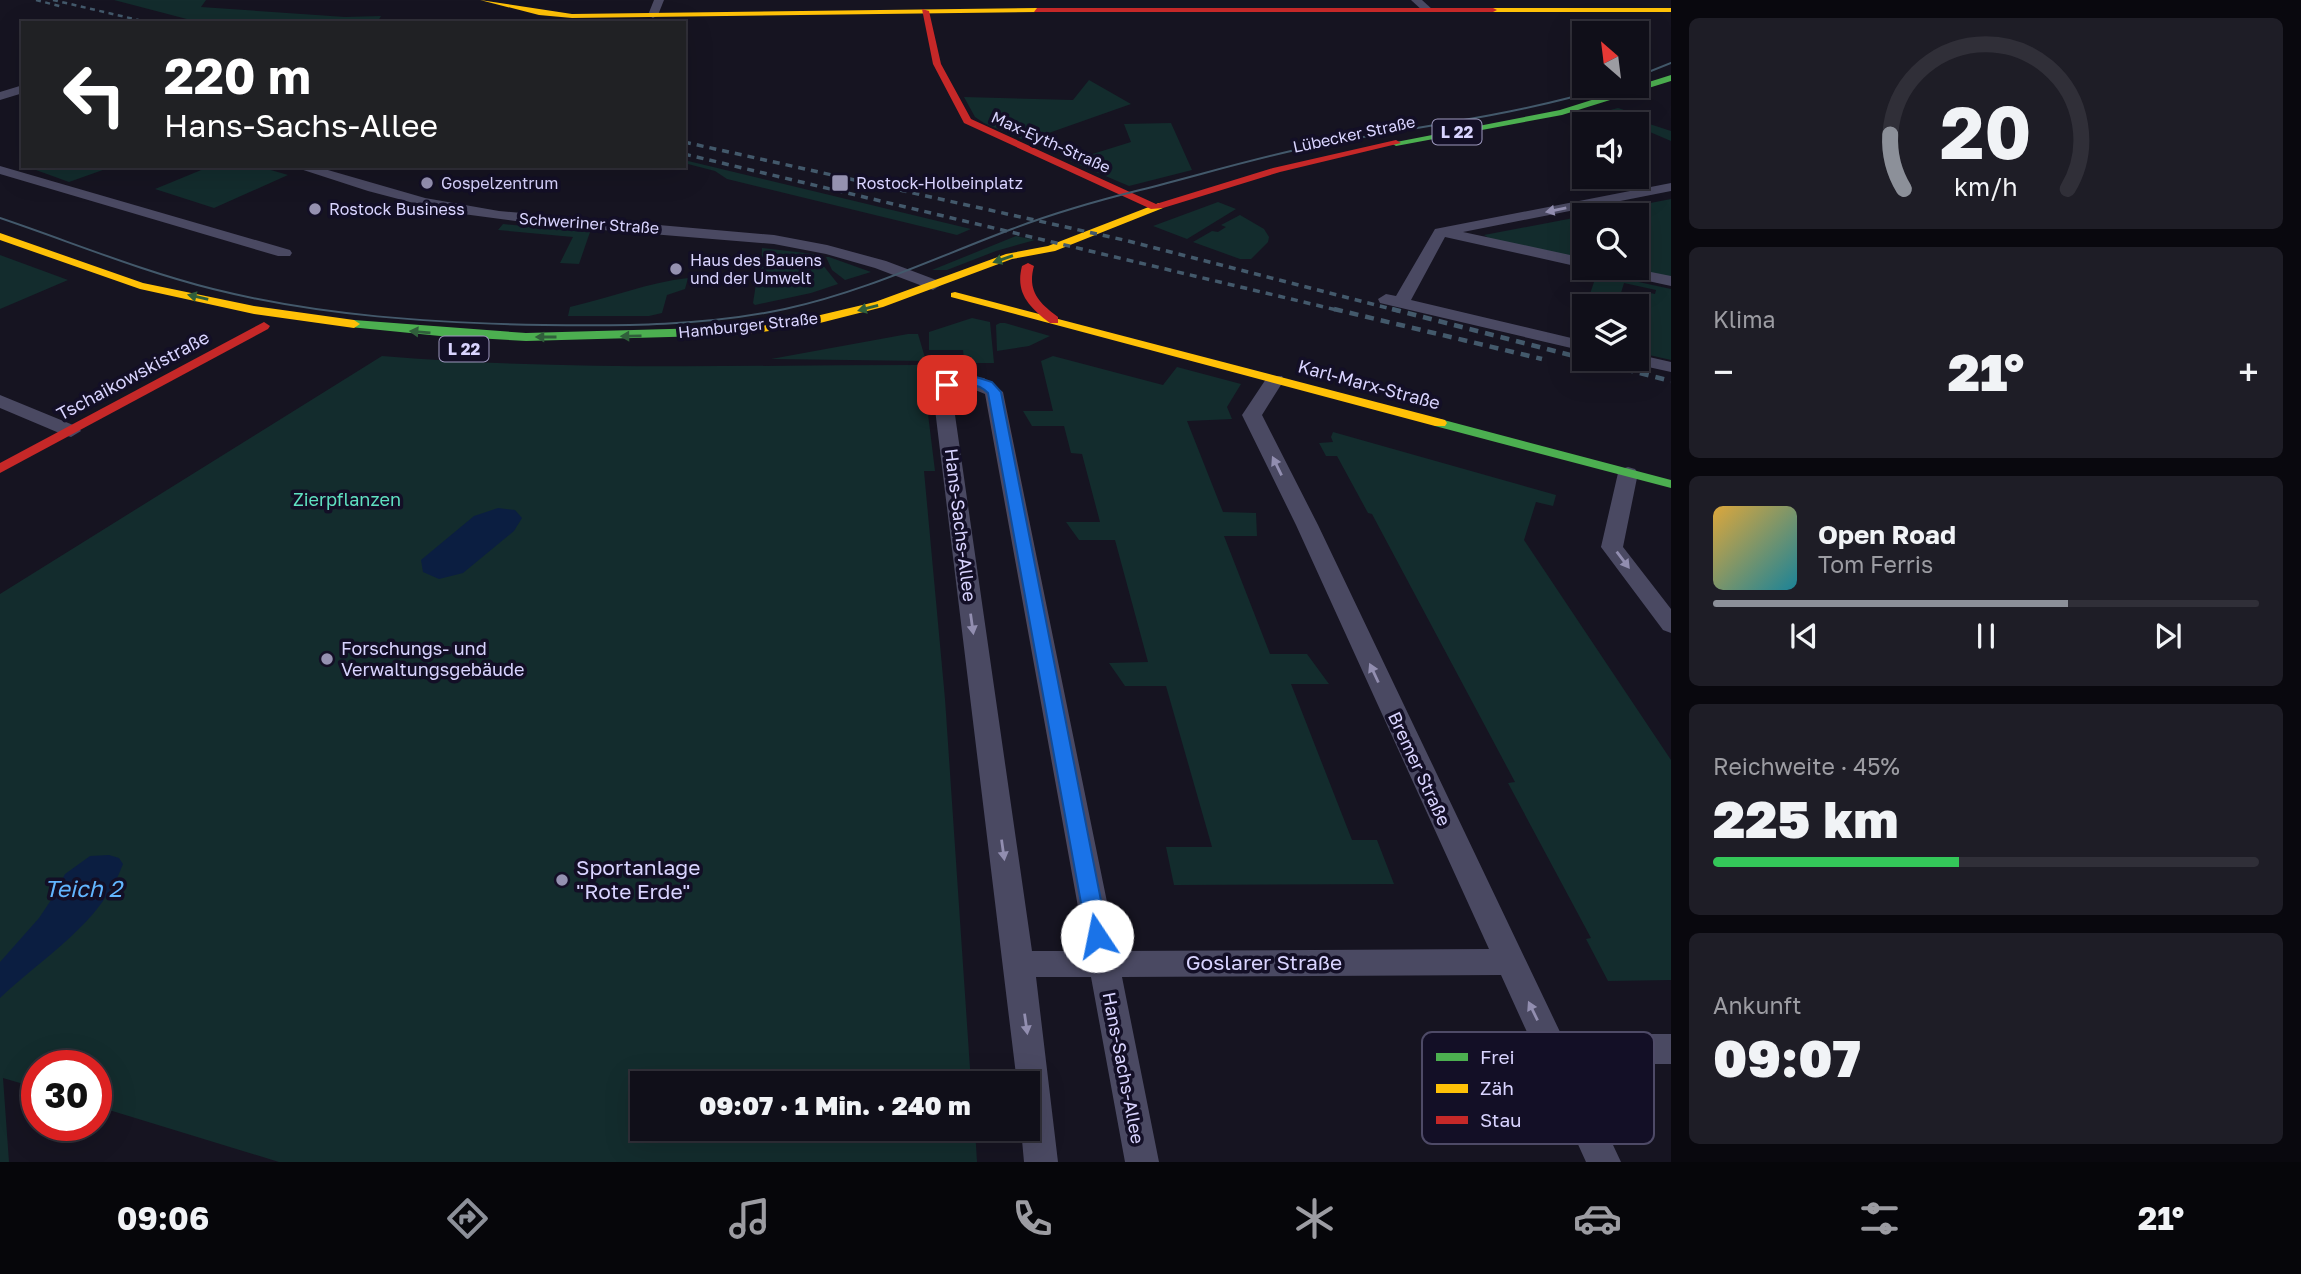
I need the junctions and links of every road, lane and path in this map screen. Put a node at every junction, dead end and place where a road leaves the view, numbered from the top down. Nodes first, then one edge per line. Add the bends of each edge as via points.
1 (484, 0) edge
2 (1221, 5) edge
3 (1422, 5) edge
4 (656, 7) edge
5 (925, 11) junction
6 (1671, 12) edge
7 (1671, 78) edge
8 (0, 82) edge
9 (21, 88) edge
10 (21, 90) edge
11 (0, 96) edge
12 (305, 168) edge
13 (0, 170) edge
14 (1671, 187) edge
15 (1155, 207) junction
16 (1440, 232) junction
17 (0, 236) edge
18 (1051, 249) junction
19 (284, 253) dead end
20 (1572, 260) edge
21 (1028, 266) junction
22 (1004, 276) dead end
23 (1649, 276) edge
24 (1671, 281) edge
25 (933, 285) junction
26 (140, 286) junction
27 (979, 286) dead end
28 (955, 295) junction
29 (936, 303) dead end
30 (283, 314) junction
31 (1057, 322) junction
32 (264, 326) junction
33 (1572, 343) edge
34 (755, 346) dead end
35 (731, 348) dead end
36 (652, 351) dead end
37 (1649, 362) edge
38 (1671, 367) edge
39 (1275, 380) junction
40 (0, 401) edge
41 (71, 431) junction
42 (0, 469) edge
43 (1628, 472) junction
44 (1671, 484) edge
45 (1671, 625) edge
46 (1510, 962) junction
47 (1102, 963) junction
48 (1018, 964) junction
49 (1543, 1032) edge
50 (1596, 1144) edge
51 (1041, 1162) edge
52 (1142, 1162) edge
53 (1604, 1162) edge

1 - 4 street via 558,16
2 - 3 street
2 - 5 street
3 - 6 street
4 - 5 street
5 - 15 street, Max-Eyth-Straße via 937,64 967,121
7 - 15 street, Lübecker Straße / L 22 via 1533,118 1300,163
8 - 9 street
10 - 11 street
12 - 25 street, Schweriner Straße via 495,216 789,240 847,253
13 - 19 street
14 -> 16 street
15 - 18 street, Lübecker Straße / L 22
16 - 20 street
16 - 33 street via 1393,300
17 - 26 street, Hamburger Straße / L 22
18 - 21 street, Lübecker Straße / L 22
18 -> 25 street, Lübecker Straße / L 22 via 1010,256
21 - 22 street, Lübecker Straße / L 22
21 - 31 street via 1022,280 1024,293
23 - 24 street
25 - 28 street
25 -> 30 street, Hamburger Straße / L 22 via 831,317 711,334 493,336
30 -> 26 street, Hamburger Straße / L 22
26 - 32 street, Hamburger Straße / L 22 via 166,303
27 - 28 street
28 - 29 street
28 - 31 street, Karl-Marx-Straße
30 - 32 street, Tschaikowskistraße
31 - 39 street, Karl-Marx-Straße
32 - 36 street, Hamburger Straße / L 22 via 430,347
32 - 41 street, Tschaikowskistraße
34 - 35 street, Hamburger Straße
37 - 38 street
39 - 43 street, Karl-Marx-Straße
46 -> 39 street, Bremer Straße via 1252,415
40 - 41 street
41 - 42 street, Tschaikowskistraße
43 - 44 street, Karl-Marx-Straße
43 -> 45 street via 1612,547
46 - 47 street, Goslarer Straße
49 -> 46 street, Bremer Straße
47 - 48 street, Goslarer Straße
47 -> 48 street, Hans-Sachs-Allee via 994,392 988,385 966,380 947,385 944,394
47 - 52 street, Hans-Sachs-Allee
48 -> 51 street, Hans-Sachs-Allee
50 - 53 street, Bremer Straße

